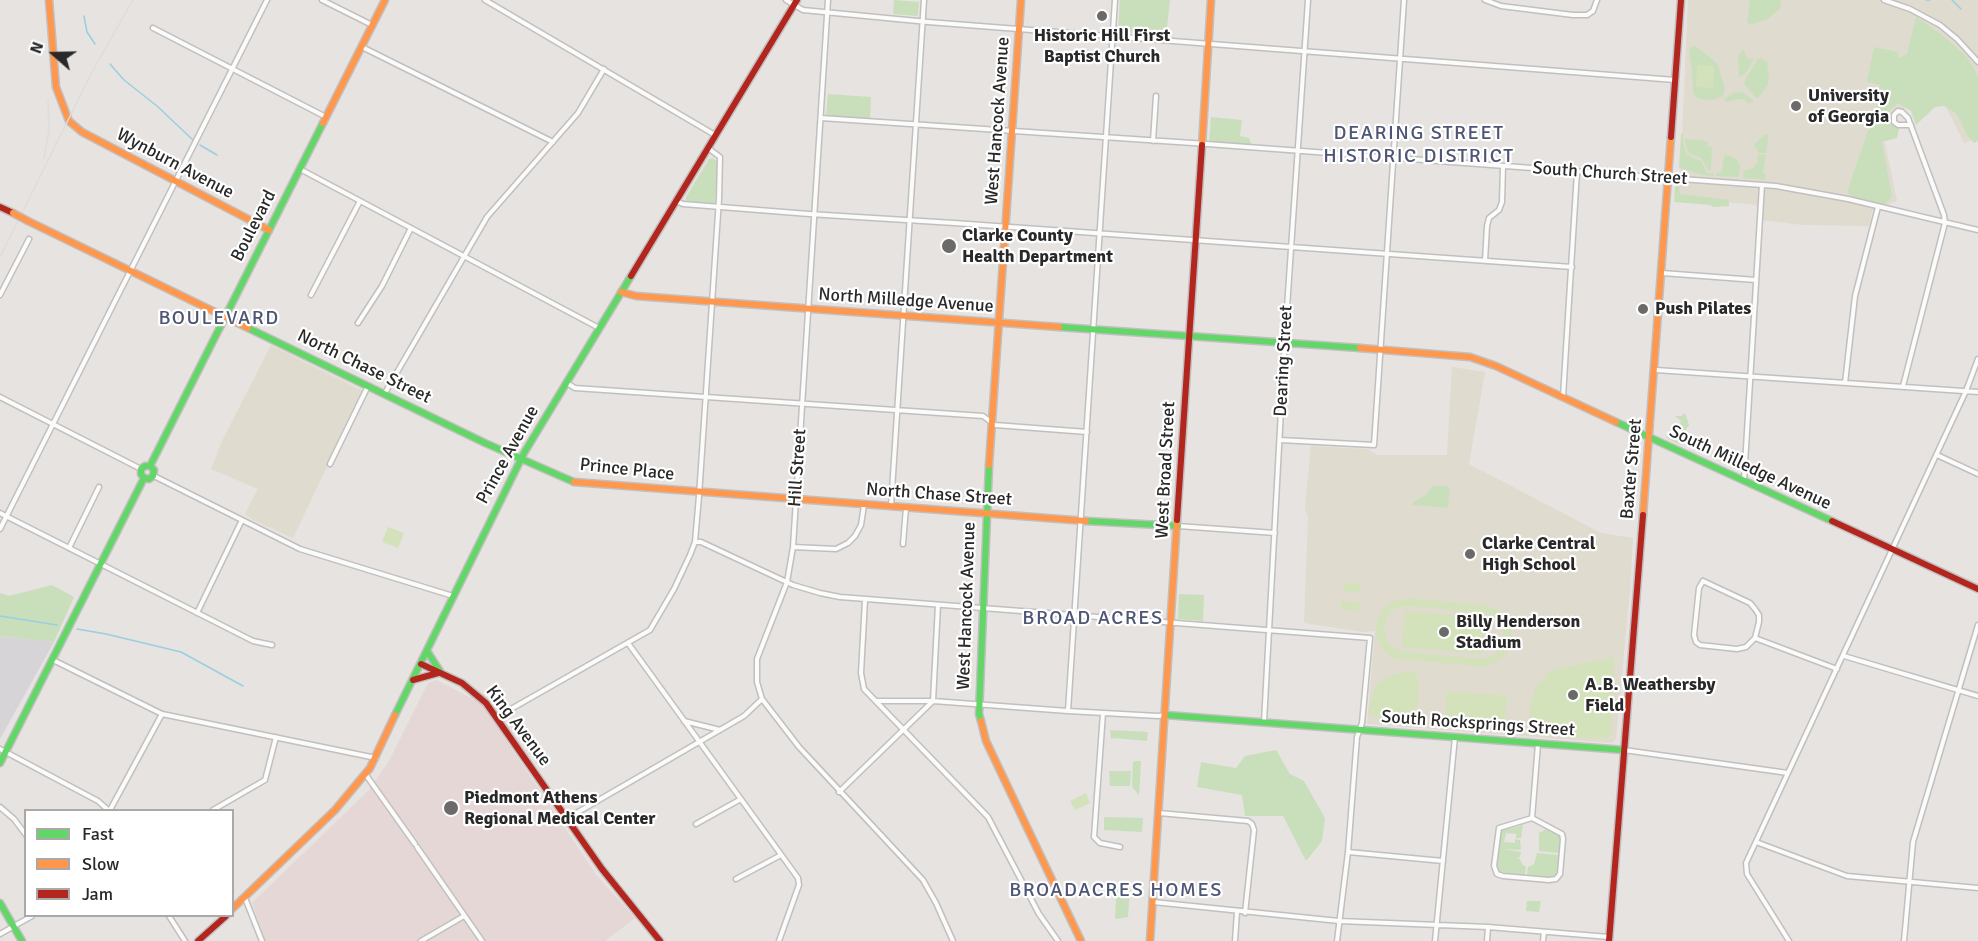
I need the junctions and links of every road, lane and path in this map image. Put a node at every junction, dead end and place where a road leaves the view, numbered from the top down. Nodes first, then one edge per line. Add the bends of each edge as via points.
1 (49, 0) edge
2 (267, 0) edge
3 (322, 0) edge
4 (385, 0) edge
5 (485, 0) edge
6 (786, 0) edge
7 (828, 0) edge
8 (924, 0) edge
9 (1021, 0) edge
10 (1115, 0) edge
11 (1211, 0) edge
12 (1308, 0) edge
13 (1404, 0) edge
14 (1485, 0) edge
15 (1598, 0) edge
16 (1682, 0) edge
17 (1884, 0) edge
18 (795, 3) edge
19 (828, 13) junction
20 (922, 21) junction
21 (373, 25) junction
22 (153, 28) dead end
23 (1019, 29) junction
24 (1113, 36) junction
25 (1208, 43) junction
26 (362, 47) junction
27 (1305, 51) junction
28 (1400, 59) junction
29 (1978, 62) edge
30 (233, 69) junction
31 (604, 69) junction
32 (1676, 80) junction
33 (1156, 96) dead end
34 (326, 117) junction
35 (821, 118) junction
36 (916, 124) junction
37 (1911, 125) junction
38 (1012, 131) junction
39 (715, 135) junction
40 (1106, 138) junction
41 (1154, 141) junction
42 (553, 142) junction
43 (1202, 144) junction
44 (707, 147) junction
45 (1297, 152) junction
46 (1394, 158) junction
47 (1503, 166) junction
48 (300, 169) junction
49 (1577, 172) junction
50 (1669, 179) junction
51 (177, 182) junction
52 (1762, 185) junction
53 (360, 201) junction
54 (675, 201) junction
55 (0, 207) edge
56 (718, 207) junction
57 (1878, 207) junction
58 (814, 214) junction
59 (909, 220) junction
60 (1945, 222) junction
61 (1006, 226) junction
62 (411, 228) junction
63 (269, 230) junction
64 (1978, 230) edge
65 (1100, 233) junction
66 (29, 239) dead end
67 (1195, 241) junction
68 (1292, 247) junction
69 (1386, 253) junction
70 (465, 256) junction
71 (1485, 261) junction
72 (1572, 267) junction
73 (132, 270) junction
74 (1662, 273) junction
75 (1756, 280) junction
76 (621, 292) junction
77 (0, 295) edge
78 (311, 295) dead end
79 (713, 302) junction
80 (809, 309) junction
81 (225, 316) junction
82 (904, 316) junction
83 (999, 322) junction
84 (358, 324) dead end
85 (599, 328) junction
86 (1093, 330) junction
87 (1189, 337) junction
88 (1284, 343) junction
89 (1380, 349) junction
90 (1978, 359) edge
91 (1655, 370) junction
92 (1749, 376) junction
93 (567, 383) junction
94 (1845, 383) junction
95 (368, 385) junction
96 (1903, 386) junction
97 (1966, 391) junction
98 (1978, 392) edge
99 (385, 393) junction
100 (706, 396) junction
101 (0, 397) edge
102 (1563, 397) junction
103 (802, 404) junction
104 (897, 410) junction
105 (992, 424) junction
106 (54, 425) junction
107 (1088, 432) junction
108 (1651, 438) junction
109 (1280, 440) junction
110 (1937, 455) junction
111 (521, 458) junction
112 (330, 464) dead end
113 (150, 466) junction
114 (141, 469) junction
115 (1978, 474) edge
116 (153, 476) junction
117 (144, 478) junction
118 (1743, 481) junction
119 (99, 487) dead end
120 (699, 492) junction
121 (796, 500) junction
122 (864, 505) junction
123 (891, 507) junction
124 (906, 508) junction
125 (0, 513) edge
126 (986, 513) junction
127 (7, 517) junction
128 (242, 520) junction
129 (1081, 521) junction
130 (1178, 526) junction
131 (0, 529) edge
132 (1275, 534) junction
133 (695, 542) junction
134 (903, 544) dead end
135 (793, 547) junction
136 (69, 548) junction
137 (1892, 550) junction
138 (101, 565) junction
139 (787, 582) junction
140 (1978, 589) edge
141 (453, 596) junction
142 (866, 600) junction
143 (938, 605) junction
144 (982, 608) junction
145 (197, 613) junction
146 (1075, 615) junction
147 (1170, 622) junction
148 (1978, 625) edge
149 (1269, 630) junction
150 (1755, 638) junction
151 (628, 643) junction
152 (272, 645) dead end
153 (427, 651) junction
154 (1844, 656) junction
155 (53, 660) junction
156 (421, 664) junction
157 (1837, 669) junction
158 (442, 674) junction
159 (413, 680) junction
160 (1958, 690) junction
161 (1978, 696) edge
162 (762, 699) junction
163 (933, 700) junction
164 (876, 701) junction
165 (979, 704) junction
166 (1068, 711) junction
167 (1102, 713) junction
168 (162, 714) junction
169 (1166, 715) junction
170 (497, 717) junction
171 (684, 721) junction
172 (1264, 723) junction
173 (902, 729) junction
174 (721, 730) junction
175 (1359, 730) junction
176 (276, 737) junction
177 (1455, 737) junction
178 (700, 742) junction
179 (1538, 743) junction
180 (3, 750) edge
181 (1623, 750) junction
182 (376, 758) junction
183 (0, 763) edge
184 (1788, 773) junction
185 (366, 775) junction
186 (839, 792) junction
187 (741, 799) junction
188 (0, 807) edge
189 (108, 809) edge
190 (110, 809) edge
191 (215, 809) edge
192 (1158, 813) junction
193 (1532, 818) junction
194 (566, 819) junction
195 (696, 824) dead end
196 (24, 832) edge
197 (1756, 842) junction
198 (1120, 847) dead end
199 (1347, 852) junction
200 (781, 855) junction
201 (1443, 861) junction
202 (736, 879) dead end
203 (1910, 883) junction
204 (1978, 888) edge
205 (245, 898) junction
206 (1152, 902) junction
207 (0, 903) edge
208 (234, 907) edge
209 (1237, 912) junction
210 (1245, 913) junction
211 (464, 916) junction
212 (29, 917) edge
213 (170, 917) edge
214 (224, 917) edge
215 (1340, 921) junction
216 (1436, 924) junction
217 (14, 926) junction
218 (1488, 927) junction
219 (1544, 932) junction
220 (0, 934) edge
221 (1609, 939) edge
222 (22, 941) edge
223 (185, 941) edge
224 (198, 941) edge
225 (262, 941) edge
226 (420, 941) edge
227 (482, 941) edge
228 (660, 941) edge
229 (779, 941) edge
230 (953, 941) edge
231 (1058, 941) edge
232 (1081, 941) edge
233 (1150, 941) edge
234 (1235, 941) edge
235 (1337, 941) edge
236 (1435, 941) edge
237 (1487, 941) edge
238 (1543, 941) edge
239 (1789, 941) edge
240 (1904, 941) edge

1 - 51 main road, Wynburn Avenue via 56,87 69,121 82,132
2 - 30 street
3 - 21 street
4 - 21 main road, Boulevard
5 - 31 street
6 - 18 street
7 - 19 street, Hill Street
8 - 20 street
9 - 23 main road, West Hancock Avenue
10 - 24 street
11 - 25 main road, West Broad Street
12 - 27 street, Dearing Street
13 - 28 street
14 - 15 street via 1501,6 1573,15 1587,15
16 - 32 main road, Baxter Street
17 - 29 street via 1940,25
18 - 19 street via 803,10
18 - 39 main road, Prince Avenue
19 - 20 street
19 - 35 street, Hill Street
20 - 23 street
20 - 36 street
21 - 26 main road, Boulevard
22 - 30 street
23 - 24 street
23 - 38 main road, West Hancock Avenue
24 - 25 street
24 - 40 street
25 - 27 street
25 - 43 main road, West Broad Street
26 - 34 main road, Boulevard
26 - 42 street
27 - 28 street
27 - 45 street, Dearing Street
28 - 32 street
28 - 46 street
30 - 34 street
30 - 51 street
31 - 39 street
31 - 42 street via 578,113
32 - 50 main road, Baxter Street
33 - 41 street
34 - 48 main road, Boulevard
35 - 36 street, South Church Street
35 - 58 street, Hill Street
36 - 38 street, South Church Street
36 - 59 street
37 - 37 street via 1905,113 1898,111 1894,115 1898,125
37 - 60 street
38 - 40 street, South Church Street
38 - 61 main road, West Hancock Avenue
39 - 44 main road, Prince Avenue
40 - 41 street, South Church Street
40 - 65 street
41 - 43 street, South Church Street
42 - 70 street via 487,216
43 - 45 street, South Church Street
43 - 67 main road, West Broad Street
44 - 54 main road, Prince Avenue
44 - 56 street via 720,157
45 - 46 street, South Church Street
45 - 68 street, Dearing Street
46 - 47 street, South Church Street
46 - 69 street
47 - 49 street, South Church Street
47 - 71 street via 1502,202 1489,218
48 - 53 street
48 - 63 main road, Boulevard
49 - 50 street, South Church Street
49 - 72 street
50 - 52 street, South Church Street
50 - 74 main road, Baxter Street
51 - 63 main road, Wynburn Avenue
51 - 73 street
52 - 57 street, South Church Street
52 - 75 street
53 - 62 street
53 - 78 street
54 - 56 street
54 - 76 main road, Prince Avenue
55 - 73 main road, North Chase Street, bridge
56 - 58 street
56 - 79 street
57 - 60 street, South Church Street
57 - 94 street via 1855,296
58 - 59 street
58 - 80 street, Hill Street
59 - 61 street
59 - 82 street
60 - 64 street, South Church Street
60 - 96 street
61 - 65 street
61 - 83 main road, West Hancock Avenue
62 - 70 street
62 - 84 street
63 - 81 main road, Boulevard
65 - 67 street
65 - 86 street
66 - 77 street
67 - 68 street
67 - 87 main road, West Broad Street
68 - 69 street
68 - 88 street, Dearing Street
69 - 71 street
69 - 89 street
70 - 85 street
70 - 99 street
71 - 72 street
72 - 102 street
73 - 81 main road, North Chase Street
73 - 106 street
74 - 75 street
74 - 91 main road, Baxter Street
75 - 92 street
76 - 79 main road, North Milledge Avenue
76 - 85 main road, Prince Avenue
79 - 80 main road, North Milledge Avenue
79 - 100 street
80 - 82 main road, North Milledge Avenue
80 - 103 street, Hill Street
81 - 95 main road, North Chase Street
81 - 113 main road, Boulevard
82 - 83 main road, North Milledge Avenue
82 - 104 street
83 - 86 main road, North Milledge Avenue
83 - 105 main road, West Hancock Avenue
85 - 93 main road, Prince Avenue
86 - 87 main road, North Milledge Avenue
86 - 107 street
87 - 88 main road, South Milledge Avenue
87 - 130 main road, West Broad Street
88 - 89 main road, South Milledge Avenue
88 - 109 street, Dearing Street
89 - 102 main road, South Milledge Avenue via 1479,359
89 - 109 street via 1374,446
90 - 97 street
91 - 92 street
91 - 108 main road, Baxter Street
92 - 94 street
92 - 118 street
93 - 100 street via 575,388
93 - 111 main road, Prince Avenue
94 - 96 street
95 - 99 main road, North Chase Street
95 - 112 street
96 - 97 street
97 - 98 street
97 - 110 street
99 - 111 main road, North Chase Street
100 - 103 street
100 - 120 street
101 - 106 street
102 - 108 main road, South Milledge Avenue
103 - 104 street
103 - 121 street, Hill Street
104 - 105 street via 983,416
104 - 123 street
105 - 107 street
105 - 126 main road, West Hancock Avenue
106 - 114 street
106 - 127 street
107 - 129 street
108 - 118 main road, South Milledge Avenue
108 - 181 main road, Baxter Street
109 - 132 street, Dearing Street
110 - 115 street
110 - 137 street
111 - 120 main road, Prince Place via 575,482
111 - 141 main road, Prince Avenue
113 - 114 main road
113 - 116 main road
114 - 117 main road
116 - 117 main road
116 - 128 street
117 - 138 main road
118 - 137 main road, South Milledge Avenue
119 - 136 street
120 - 121 main road, North Chase Street
120 - 133 street
121 - 122 main road, North Chase Street
121 - 135 street, Hill Street
122 - 123 main road, North Chase Street
122 - 135 street via 861,525 848,543 836,549
123 - 124 main road, North Chase Street
124 - 126 main road, North Chase Street
124 - 134 street
125 - 127 street
126 - 129 main road, North Chase Street
126 - 144 main road, West Hancock Avenue
127 - 131 street
127 - 136 street
128 - 141 street via 300,549
128 - 145 street
129 - 130 main road, North Chase Street
129 - 146 street
130 - 132 street
130 - 147 main road, West Broad Street
132 - 149 street, Dearing Street
133 - 139 street
133 - 151 street via 654,626
135 - 139 street, Hill Street
136 - 138 street
137 - 140 main road, South Milledge Avenue
137 - 154 street
138 - 145 street
138 - 155 main road
139 - 142 street via 820,593
139 - 162 street, Hill Street via 757,659
141 - 153 main road, Prince Avenue
142 - 143 street
142 - 164 street via 861,678 867,694
143 - 144 street
143 - 163 street
144 - 146 street
144 - 165 main road, West Hancock Avenue
145 - 152 street via 253,641
146 - 147 street
146 - 166 street
147 - 149 street
147 - 169 main road, West Broad Street
148 - 160 street
149 - 172 street, Dearing Street
149 - 175 street via 1370,638
150 - 150 street via 1759,615 1750,603 1703,581 1696,642 1742,649
150 - 157 street
151 - 170 street
151 - 171 street
153 - 156 main road, Prince Avenue
153 - 158 main road
154 - 157 street
154 - 160 street
155 - 168 street
155 - 180 main road
156 - 158 main road, King Avenue
156 - 159 main road, Prince Avenue
157 - 184 street
158 - 159 main road
158 - 170 main road, King Avenue via 474,691
159 - 182 main road, Prince Avenue
160 - 161 street
160 - 203 street via 1913,842
162 - 174 street
162 - 186 street
163 - 164 street
163 - 165 street
163 - 173 street
164 - 173 street
165 - 166 street
165 - 232 main road, West Hancock Avenue via 986,741
166 - 167 street
167 - 169 street
167 - 198 street via 1094,837 1100,843
168 - 176 street
168 - 190 street
169 - 172 main road, South Rocksprings Street
169 - 192 main road, West Broad Street
170 - 194 main road, King Avenue
171 - 174 street
171 - 178 street
172 - 175 main road, South Rocksprings Street
173 - 186 street
173 - 231 street via 988,818 1039,914
174 - 178 street
175 - 177 main road, South Rocksprings Street
175 - 199 street
176 - 182 street
176 - 191 street via 265,780
177 - 179 main road, South Rocksprings Street
177 - 201 street
178 - 187 street
178 - 194 street
179 - 181 main road, South Rocksprings Street
179 - 193 street
180 - 183 main road
180 - 189 street
181 - 184 street, South Rocksprings Street
181 - 221 main road, Baxter Street
182 - 185 main road, Prince Avenue
184 - 197 street
185 - 205 main road, Prince Avenue
185 - 211 street
186 - 230 street via 923,880
187 - 195 street
187 - 200 street
188 - 196 street
192 - 206 main road, West Broad Street
192 - 210 street via 1244,820 1252,824
193 - 193 street via 1499,828 1494,866 1497,874 1550,880 1559,877 1562,834
194 - 228 main road, King Avenue
197 - 203 street via 1837,874
197 - 239 street via 1746,871
199 - 201 street
199 - 215 street
200 - 202 street
200 - 229 street via 800,882
201 - 216 street
203 - 204 street
203 - 240 street
205 - 208 main road, Prince Avenue
205 - 225 street
206 - 209 street
206 - 233 main road, West Broad Street
207 - 217 main road
209 - 210 street
209 - 234 street
210 - 215 street
211 - 226 street
211 - 227 street
212 - 217 street
213 - 223 street
214 - 224 main road
215 - 216 street
215 - 235 street
216 - 218 street
216 - 236 street
217 - 220 street
217 - 222 main road
218 - 219 street
218 - 237 street
219 - 221 street
219 - 238 street

